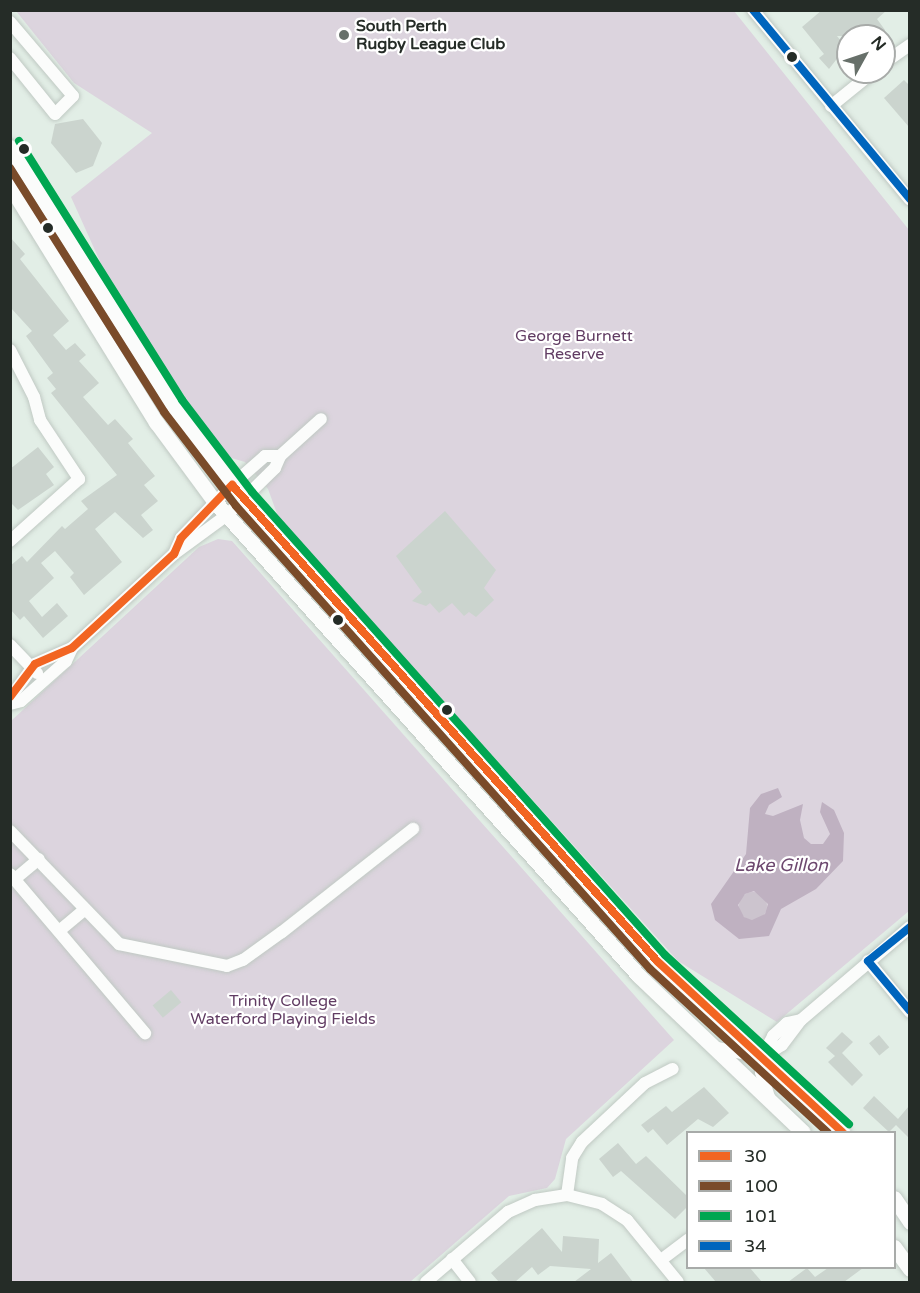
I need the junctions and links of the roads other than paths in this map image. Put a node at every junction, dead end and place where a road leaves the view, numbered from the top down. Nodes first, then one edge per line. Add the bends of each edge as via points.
1 (753, 10) edge
2 (10, 22) edge
3 (909, 45) edge
4 (896, 54) edge
5 (10, 58) edge
6 (858, 84) edge
7 (831, 106) junction
8 (10, 147) edge
9 (10, 186) edge
10 (909, 201) edge
11 (10, 350) edge
12 (321, 419) dead end
13 (280, 456) junction
14 (232, 485) junction
15 (244, 499) junction
16 (215, 502) junction
17 (227, 515) junction
18 (10, 541) edge
19 (174, 555) junction
20 (10, 645) edge
21 (72, 648) junction
22 (32, 668) junction
23 (41, 679) junction
24 (10, 698) edge
25 (10, 704) edge
26 (413, 829) dead end
27 (10, 831) edge
28 (39, 859) junction
29 (13, 876) edge
30 (84, 910) junction
31 (909, 927) edge
32 (59, 932) junction
33 (868, 961) junction
34 (909, 1012) edge
35 (145, 1033) dead end
36 (717, 1048) junction
37 (762, 1057) junction
38 (674, 1069) dead end
39 (769, 1097) junction
40 (802, 1131) edge
41 (841, 1131) edge
42 (567, 1195) junction
43 (896, 1201) edge
44 (909, 1222) edge
45 (686, 1241) edge
46 (896, 1250) edge
47 (452, 1259) junction
48 (661, 1260) junction
49 (909, 1269) edge
50 (426, 1282) edge
51 (470, 1282) edge
52 (678, 1282) edge

1 - 7 street
2 - 5 street via 73,96 55,114
3 - 4 street
6 - 7 street
7 - 10 street
8 - 14 main road via 173,406
9 - 16 main road via 156,422
11 - 18 street via 34,397 40,420 79,478
12 - 13 street
13 - 14 street via 265,456
13 - 15 street via 275,468
14 - 15 main road
14 - 16 street
15 - 17 street
15 - 37 main road via 658,962
16 - 17 main road
16 - 19 street via 181,538
17 - 19 street
17 - 36 main road via 639,976
19 - 21 street
20 - 22 street
21 - 22 street
21 - 23 street via 66,660
22 - 23 street
22 - 24 street
23 - 25 street via 21,701
26 - 30 street via 282,932 243,960 227,966 130,949 106,935
27 - 28 street
28 - 29 street
28 - 30 street
29 - 32 street
30 - 32 street
31 - 33 street
32 - 35 street
33 - 34 street
33 - 37 street via 801,1020 787,1023 773,1036
36 - 37 street
36 - 39 main road
37 - 39 street via 761,1072
37 - 41 main road
38 - 42 street via 645,1083 582,1142 572,1158
39 - 40 main road
42 - 47 street via 535,1200 508,1212
42 - 48 street via 602,1204 622,1216
43 - 44 main road
45 - 48 street
46 - 49 main road
47 - 50 street
47 - 51 street
48 - 52 street

